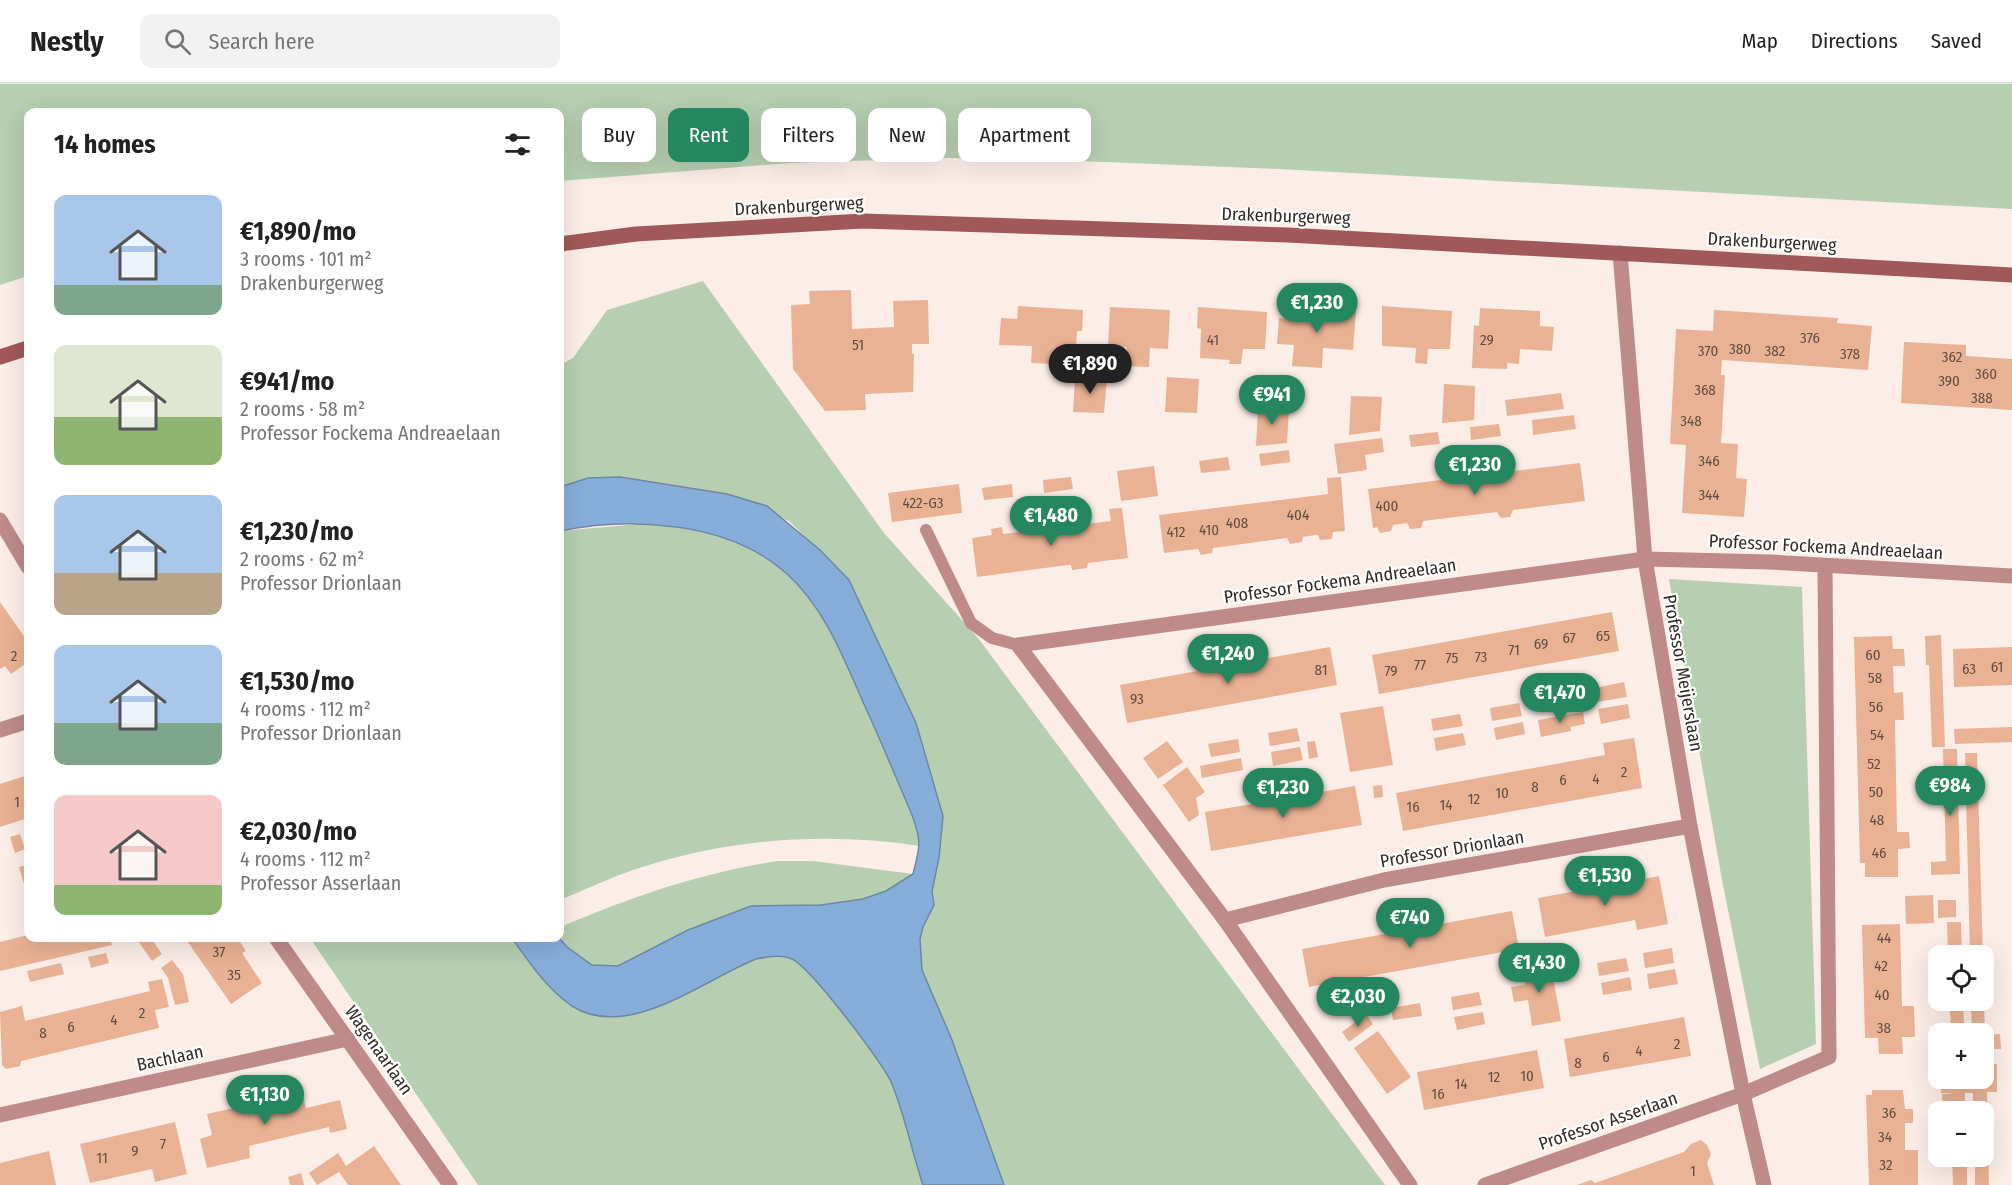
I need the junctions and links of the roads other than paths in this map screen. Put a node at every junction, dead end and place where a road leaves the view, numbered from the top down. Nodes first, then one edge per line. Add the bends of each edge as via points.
1 (564, 243) edge
2 (1620, 253) junction
3 (2012, 275) edge
4 (24, 349) edge
5 (0, 357) edge
6 (0, 520) edge
7 (926, 530) dead end
8 (1645, 559) junction
9 (24, 560) edge
10 (1825, 566) junction
11 (2012, 576) edge
12 (1018, 645) junction
13 (24, 722) edge
14 (0, 730) edge
15 (1690, 826) junction
16 (1225, 920) junction
17 (279, 942) edge
18 (348, 1039) junction
19 (1743, 1094) junction
20 (0, 1115) edge
21 (450, 1185) edge
22 (1410, 1185) edge
23 (1485, 1185) edge
24 (1764, 1185) edge

1 - 2 main road, Drakenburgerweg via 636,234 863,221 1288,235
2 - 3 main road, Drakenburgerweg
2 - 8 street, Professor Meijerslaan
4 - 5 main road
6 - 9 street
7 - 12 lane via 971,623 992,638
8 - 10 street, Professor Fockema Andreaelaan
8 - 12 street, Professor Fockema Andreaelaan
8 - 15 street, Professor Meijerslaan
10 - 11 street, Professor Fockema Andreaelaan
10 - 19 street via 1829,1056
12 - 16 street
13 - 14 street
15 - 16 street, Professor Drionlaan via 1384,880
15 - 19 street, Professor Meijerslaan
16 - 22 street
17 - 18 street, Wagenaarlaan
18 - 20 street, Bachlaan
18 - 21 street, Wagenaarlaan
19 - 23 street, Professor Asserlaan
19 - 24 street, Professor Meijerslaan

